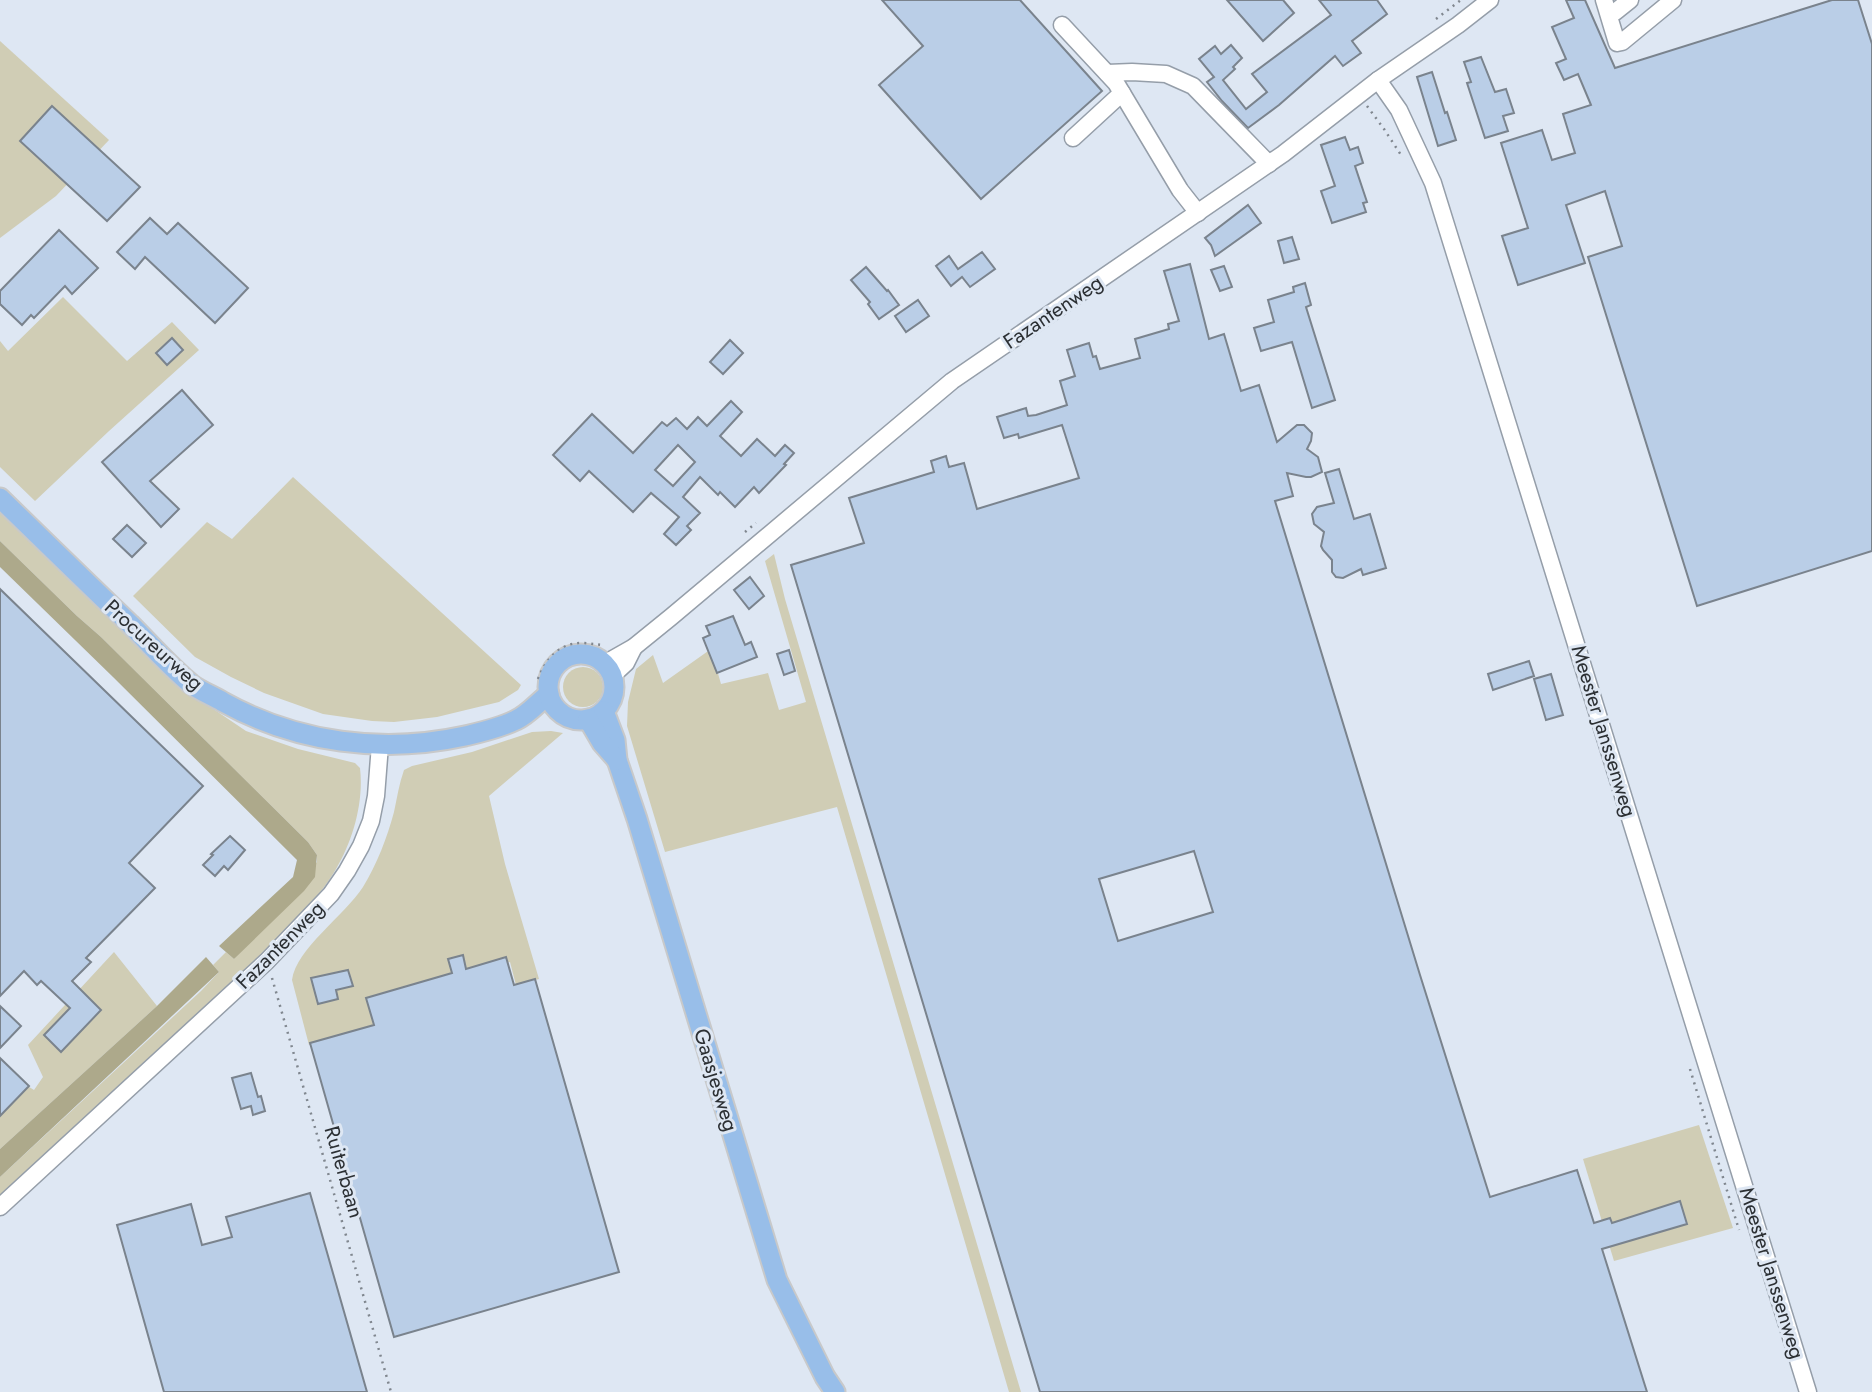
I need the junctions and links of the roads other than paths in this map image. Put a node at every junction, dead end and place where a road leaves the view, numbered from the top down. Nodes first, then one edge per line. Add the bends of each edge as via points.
1 (1490, 0) edge
2 (1630, 0) edge
3 (1674, 0) edge
4 (1606, 7) edge
5 (1062, 25) dead end
6 (1107, 73) junction
7 (1378, 80) junction
8 (1122, 93) junction
9 (1073, 138) dead end
10 (1269, 164) junction
11 (1198, 213) junction
12 (0, 498) edge
13 (608, 670) junction
14 (553, 702) junction
15 (596, 715) junction
16 (380, 746) junction
17 (0, 1207) edge
18 (835, 1392) edge
19 (1808, 1392) edge

1 - 7 street, Fazantenweg
2 - 4 street
3 - 4 street via 1617,43
5 - 6 street
6 - 8 street
6 - 10 street via 1166,74 1193,86
7 - 10 street, Fazantenweg
7 - 19 street, Meester Janssenweg via 1399,110 1437,195
8 - 9 street
8 - 11 street
10 - 11 street, Fazantenweg
11 - 13 street, Fazantenweg via 952,381 634,647 626,663
12 - 16 main road, Procureurweg via 192,685 250,717 342,743
13 - 14 main road via 588,655 564,659 553,670 548,685
13 - 15 main road via 613,696
14 - 15 main road via 571,719
14 - 16 main road via 534,705 513,722 476,733 437,742
15 - 18 main road, Gaasjesweg via 602,743 617,760 637,819 777,1280
16 - 17 street, Fazantenweg via 371,821 331,894 267,961

